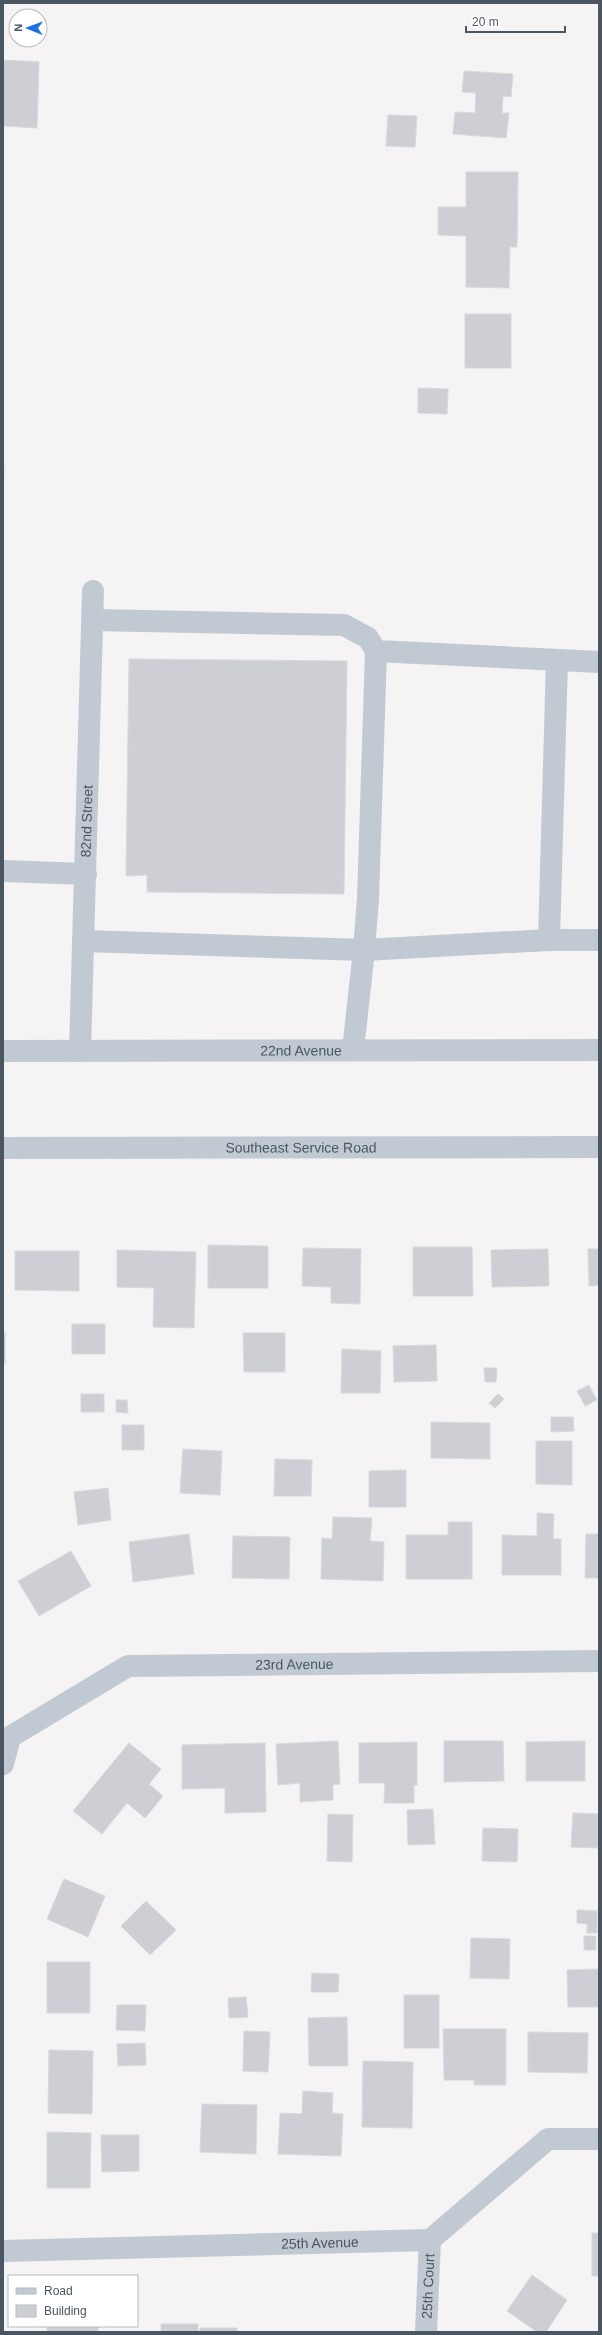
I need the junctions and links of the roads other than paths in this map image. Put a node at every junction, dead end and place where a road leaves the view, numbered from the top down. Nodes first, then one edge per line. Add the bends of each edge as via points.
1 (93, 591) dead end
2 (93, 620) junction
3 (376, 652) junction
4 (556, 660) junction
5 (599, 662) edge
6 (3, 871) edge
7 (86, 874) junction
8 (549, 940) junction
9 (599, 940) edge
10 (83, 941) junction
11 (364, 950) junction
12 (352, 1050) junction
13 (599, 1050) edge
14 (3, 1051) edge
15 (80, 1051) junction
16 (3, 1148) edge
17 (599, 1148) edge
18 (599, 1661) edge
19 (3, 1764) edge
20 (599, 2139) edge
21 (430, 2240) junction
22 (3, 2251) edge
23 (426, 2332) edge

1 - 2 street, 82nd Street
2 - 3 street via 344,625 368,638
2 - 7 street, 82nd Street
3 - 4 street
3 - 11 street
4 - 5 street
4 - 8 street
6 - 7 street
7 - 10 street, 82nd Street
8 - 9 street
8 - 11 street
10 - 11 street
10 - 15 street, 82nd Street
11 - 12 street
12 - 13 street, 22nd Avenue
12 - 15 street, 22nd Avenue
14 - 15 street, 22nd Avenue
16 - 17 street, Southeast Service Road
18 - 19 street, 23rd Avenue via 128,1666 10,1737
20 - 21 street via 548,2139
21 - 22 street, 25th Avenue
21 - 23 street, 25th Court

